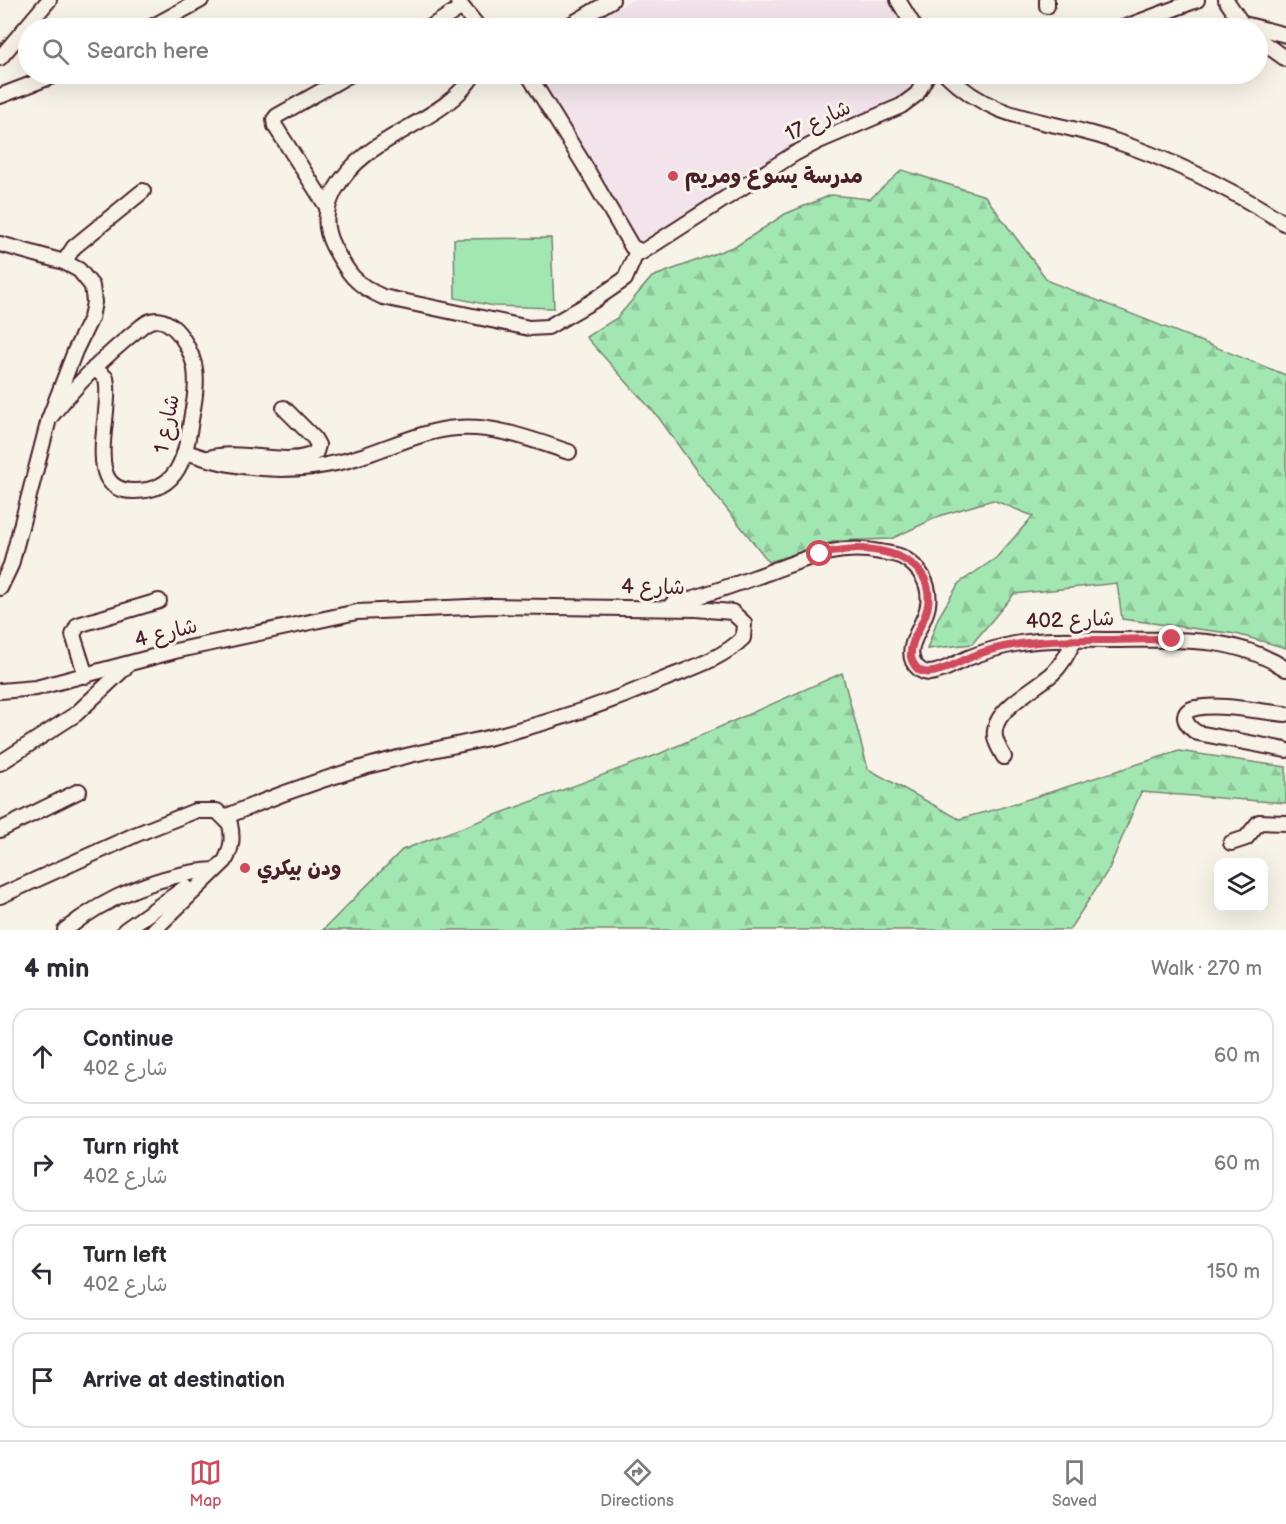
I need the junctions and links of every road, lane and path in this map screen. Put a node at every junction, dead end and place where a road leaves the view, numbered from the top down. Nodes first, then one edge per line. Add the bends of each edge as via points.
1 (49, 0) edge
2 (201, 0) edge
3 (612, 0) edge
4 (898, 0) edge
5 (1197, 0) edge
6 (1226, 0) edge
7 (460, 4) edge
8 (34, 18) edge
9 (168, 18) edge
10 (442, 18) edge
11 (470, 18) edge
12 (582, 18) edge
13 (909, 18) edge
14 (1149, 18) edge
15 (1238, 18) edge
16 (1268, 31) edge
17 (1286, 35) edge
18 (18, 37) edge
19 (1268, 47) edge
20 (0, 58) edge
21 (1286, 59) edge
22 (32, 84) edge
23 (333, 84) edge
24 (468, 84) edge
25 (534, 84) edge
26 (922, 84) edge
27 (956, 84) edge
28 (0, 96) edge
29 (143, 192) dead end
30 (327, 207) junction
31 (1286, 224) edge
32 (3, 247) edge
33 (637, 251) junction
34 (64, 262) junction
35 (94, 368) junction
36 (284, 408) dead end
37 (49, 419) junction
38 (186, 452) junction
39 (568, 452) dead end
40 (205, 459) junction
41 (0, 588) edge
42 (159, 602) dead end
43 (655, 608) junction
44 (1075, 639) junction
45 (130, 664) junction
46 (1286, 669) edge
47 (86, 676) junction
48 (0, 691) edge
49 (1286, 714) edge
50 (1286, 750) edge
51 (1004, 757) dead end
52 (0, 763) edge
53 (79, 791) dead end
54 (225, 817) junction
55 (1286, 823) edge
56 (0, 830) edge
57 (1231, 843) dead end
58 (209, 870) junction
59 (0, 896) edge
60 (66, 930) edge
61 (125, 930) edge
62 (154, 930) edge

1 - 8 street
2 - 9 street
3 - 12 street
4 - 13 street
5 - 14 street
6 - 15 street
7 - 10 street
7 - 11 street
16 - 17 street
18 - 20 street
19 - 21 street
22 - 28 street
23 - 30 street via 274,120
24 - 30 street via 448,102 377,145 350,168
25 - 33 street
26 - 33 street, شارع 17 via 917,94 901,106 819,141 645,250
27 - 31 street via 995,109 1095,134 1157,157
29 - 34 street via 74,247
30 - 33 street via 327,233 352,277 366,289 408,303 529,328 548,327 625,279
32 - 34 street
34 - 37 street via 87,278 94,302 92,318
35 - 37 street, شارع 1
35 - 38 street, شارع 1 via 106,378 104,466 114,486 140,490 164,483 181,466
35 - 38 street, شارع 1 via 145,323 168,323 183,338 195,366 196,391
36 - 40 street via 318,444 310,456 226,454
37 - 41 street via 11,565
38 - 40 street
39 - 40 street via 507,432 456,428 349,460 307,468 241,467
42 - 47 street via 78,624 73,635
43 - 44 street, شارع 402 via 820,554 856,549 900,556 926,580 928,607 911,657 922,672 931,673 1016,644
43 - 45 street, شارع 4 via 491,606 357,612
43 - 54 street, شارع 4 via 732,612 744,623 743,636 721,654 570,715 405,756
44 - 46 street, شارع 402 via 1219,642 1250,651
44 - 51 street via 1053,673 1005,711 997,722 994,738
45 - 47 street, شارع 4
45 - 52 street via 76,714
47 - 48 street, شارع 4 via 36,688
49 - 50 street via 1208,706 1192,708 1185,721 1198,733
53 - 56 street
54 - 58 street via 230,824 232,845 225,861
54 - 59 street via 217,811 195,811
55 - 57 street via 1259,822 1246,838
58 - 60 street via 174,876 131,892 101,906
58 - 61 street
58 - 62 street

